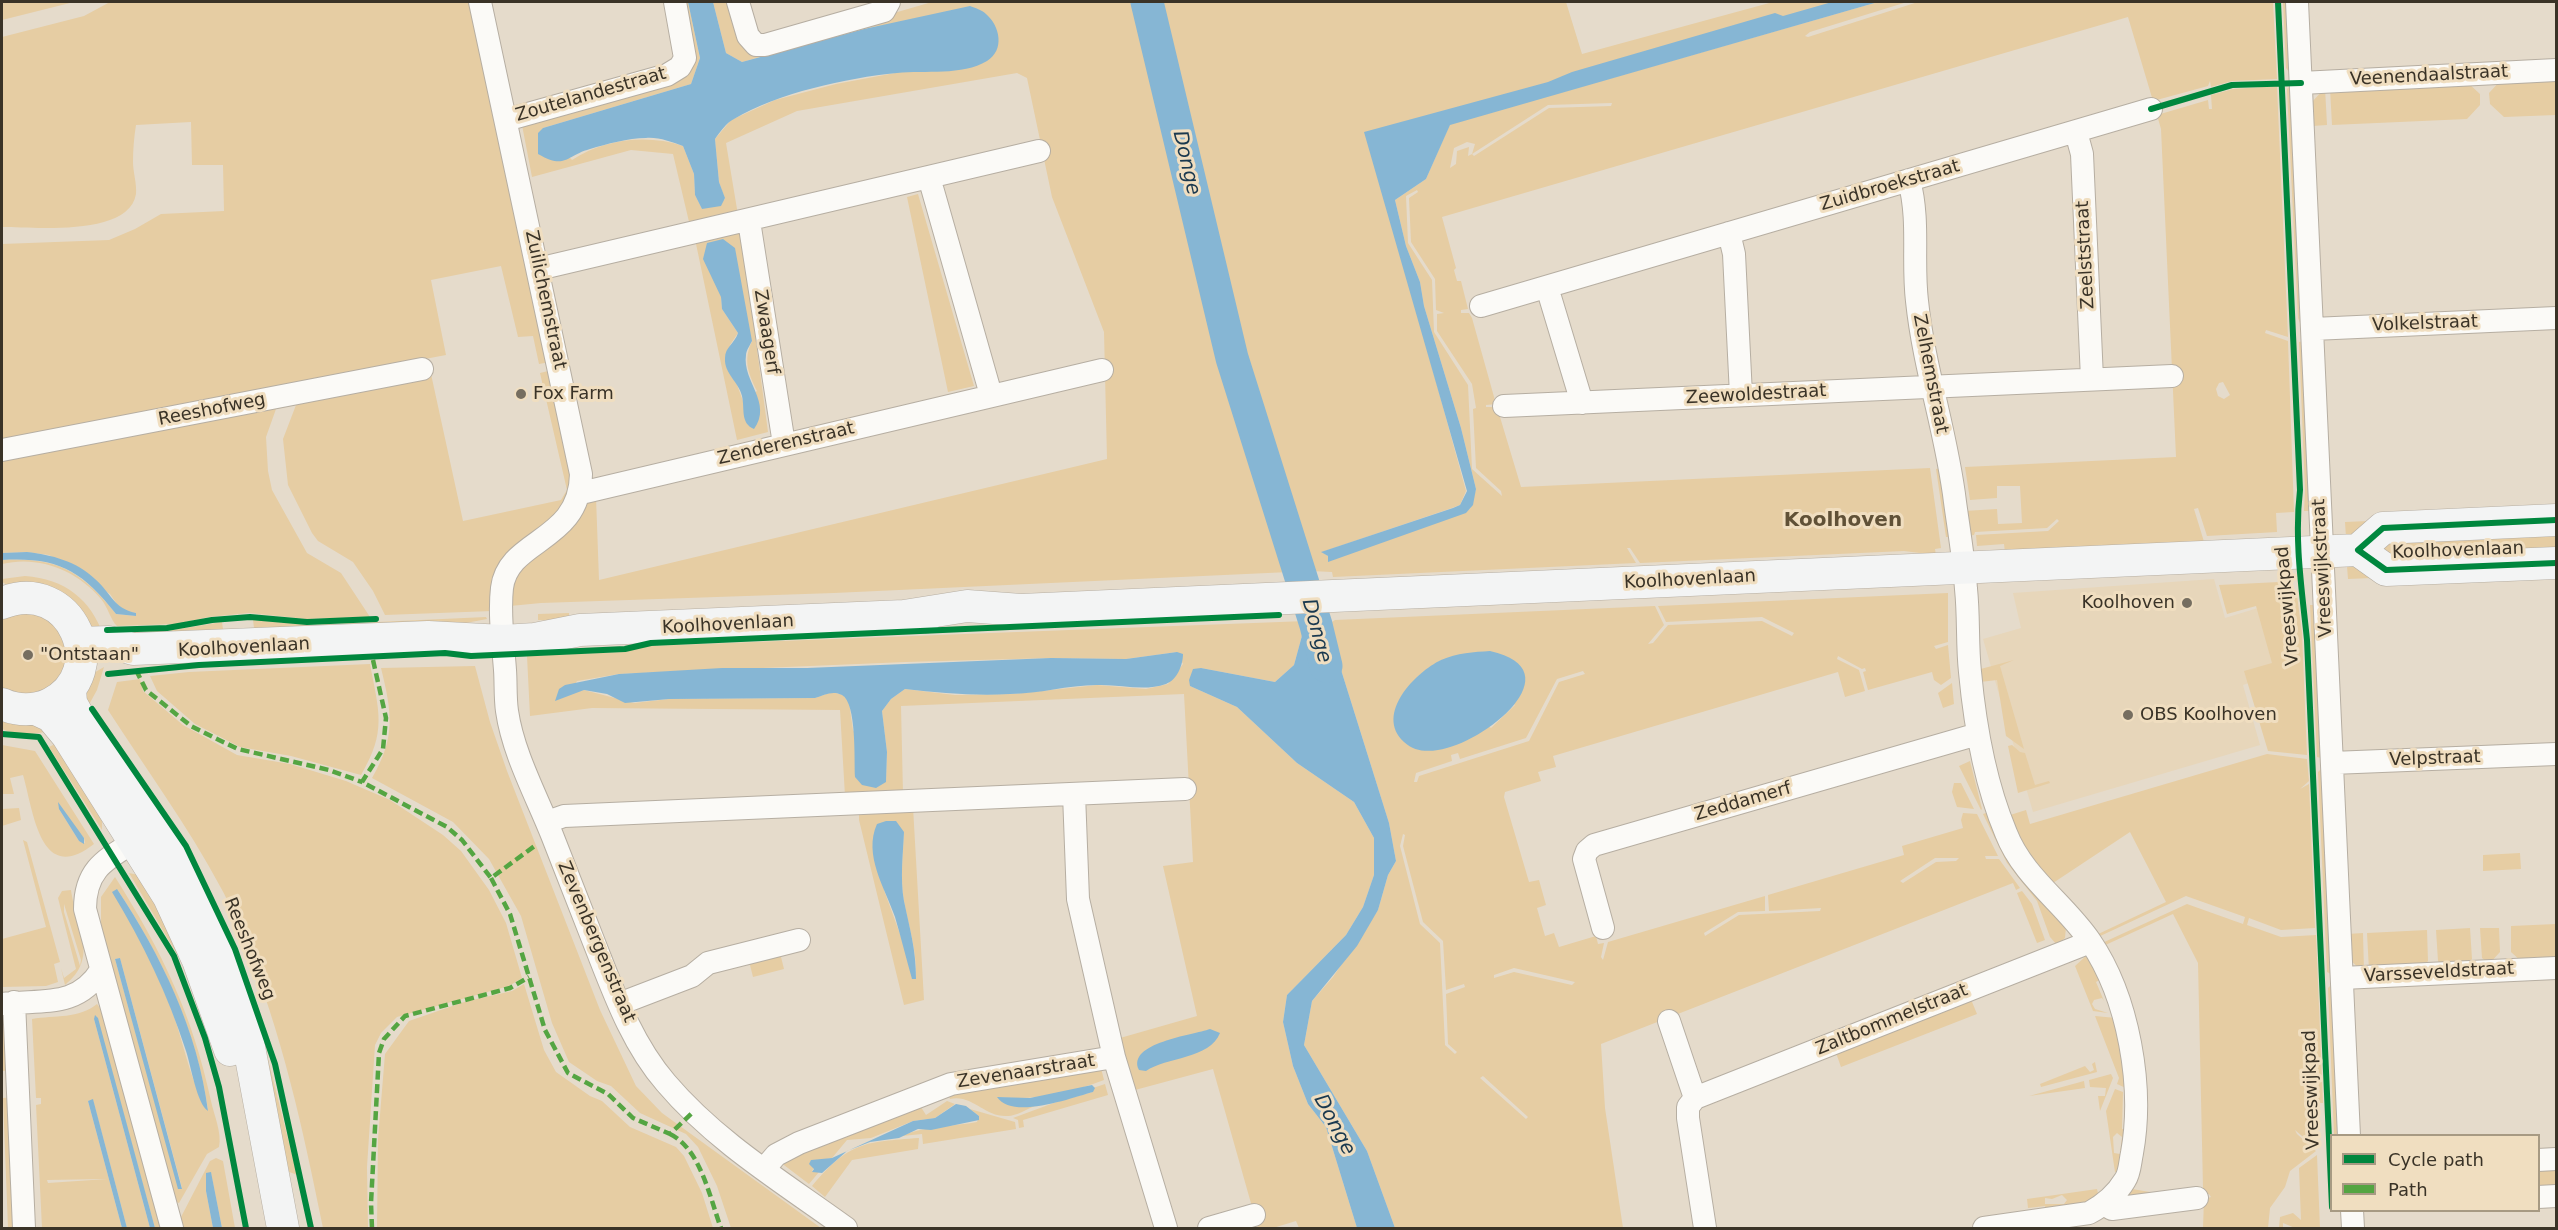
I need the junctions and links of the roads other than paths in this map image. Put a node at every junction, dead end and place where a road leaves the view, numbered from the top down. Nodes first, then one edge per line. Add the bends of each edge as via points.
1 (480, 2) edge
2 (675, 2) edge
3 (738, 2) edge
4 (889, 2) edge
5 (2297, 2) edge
6 (2556, 70) edge
7 (2301, 83) junction
8 (2151, 109) dead end
9 (506, 120) junction
10 (2076, 132) junction
11 (1039, 151) dead end
12 (929, 177) junction
13 (1909, 180) junction
14 (749, 220) junction
15 (1729, 233) junction
16 (538, 269) junction
17 (1547, 287) junction
18 (1481, 306) dead end
19 (2556, 318) edge
20 (2313, 329) junction
21 (422, 369) dead end
22 (1102, 370) dead end
23 (2172, 376) dead end
24 (2092, 379) junction
25 (1931, 387) junction
26 (991, 395) junction
27 (1741, 395) junction
28 (1582, 403) junction
29 (1504, 406) dead end
30 (784, 444) junction
31 (2, 450) edge
32 (581, 493) junction
33 (2556, 520) edge
34 (2358, 550) junction
35 (2323, 551) junction
36 (2556, 563) edge
37 (1962, 566) junction
38 (4, 598) edge
39 (503, 633) junction
40 (77, 664) junction
41 (2, 704) edge
42 (36, 709) junction
43 (1978, 734) junction
44 (2556, 754) edge
45 (2332, 763) junction
46 (1185, 789) dead end
47 (1074, 794) junction
48 (547, 822) junction
49 (145, 836) junction
50 (1604, 928) dead end
51 (799, 940) dead end
52 (2090, 942) junction
53 (2556, 968) edge
54 (101, 970) junction
55 (2342, 978) junction
56 (8, 1003) edge
57 (619, 1004) junction
58 (1670, 1021) dead end
59 (1114, 1057) junction
60 (1695, 1098) junction
61 (2349, 1134) edge
62 (2556, 1159) edge
63 (2540, 1160) edge
64 (764, 1169) junction
65 (2556, 1196) edge
66 (2540, 1197) edge
67 (2197, 1198) dead end
68 (2105, 1205) junction
69 (2352, 1212) edge
70 (1254, 1215) dead end
71 (24, 1228) edge
72 (172, 1228) edge
73 (267, 1228) edge
74 (284, 1228) edge
75 (846, 1228) edge
76 (1166, 1228) edge
77 (1209, 1228) edge
78 (1705, 1228) edge
79 (1984, 1228) edge
80 (2353, 1228) edge

1 - 9 street, Zuilichemstraat
2 - 9 street, Zoutelandestraat via 685,58 680,67 667,75
3 - 4 street via 748,36 756,45 884,10
5 - 7 street, Vreeswijkstraat
6 - 7 street, Veenendaalstraat
7 - 20 street, Vreeswijkstraat
8 - 10 street, Zuidbroekstraat
9 - 16 street, Zuilichemstraat
10 - 13 street, Zuidbroekstraat
10 - 24 street, Zeelststraat via 2082,154
11 - 12 street
12 - 14 street
12 - 26 street
13 - 15 street, Zuidbroekstraat
13 - 25 street, Zelhemstraat via 1916,207 1917,299
14 - 16 street
14 - 30 street, Zwaagerf
15 - 17 street, Zuidbroekstraat
15 - 27 street via 1734,254
16 - 32 street, Zuilichemstraat via 577,448
17 - 18 street, Zuidbroekstraat
17 - 28 street
19 - 20 street, Volkelstraat
20 - 35 street, Vreeswijkstraat
21 - 31 street, Reeshofweg
22 - 26 street, Zenderenstraat
23 - 24 street
24 - 25 street
25 - 27 street, Zeewoldestraat
25 - 37 street, Zelhemstraat via 1955,500
26 - 30 street, Zenderenstraat
27 - 28 street, Zeewoldestraat
28 - 29 street, Zeewoldestraat
30 - 32 street, Zenderenstraat
32 - 39 street via 566,520 508,568 502,589
33 - 34 street, Koolhovenlaan via 2383,528
34 - 35 street, Koolhovenlaan
34 - 36 street, Koolhovenlaan via 2386,570
35 - 37 street, Koolhovenlaan
35 - 45 street, Vreeswijkstraat
37 - 39 street, Koolhovenlaan via 1021,610 968,620 904,616 580,630 535,639
37 - 43 street
38 - 40 street, Reeshofweg via 36,598 55,606 69,619
39 - 40 street, Koolhovenlaan via 133,649 109,642
39 - 48 street, Zevenbergenstraat via 507,711
40 - 42 street via 55,702
40 - 49 street, Reeshofweg via 71,703
41 - 42 street via 19,710
42 - 49 street, Reeshofweg via 51,716
43 - 50 street, Zeddamerf via 1593,845 1584,859
43 - 52 street via 1997,810 2011,846 2023,867
44 - 45 street, Velpstraat
45 - 55 street, Vreeswijkstraat
46 - 47 street
47 - 48 street via 564,816
47 - 59 street, Zevenaarstraat via 1078,899
48 - 57 street, Zevenbergenstraat
49 - 54 street via 98,866 85,890 85,909
49 - 73 street, Reeshofweg via 222,1021 240,1085
49 - 74 street, Reeshofweg via 189,888 221,953 243,1015
51 - 57 street via 708,963 692,976
52 - 60 street, Zaltbommelstraat
52 - 68 street via 2125,1021 2134,1066 2137,1126 2127,1178
53 - 55 street, Varsseveldstraat
54 - 56 street via 77,996
54 - 72 street
55 - 61 street, Vreeswijkstraat
56 - 71 street
57 - 64 street, Zevenbergenstraat via 664,1082 705,1125
58 - 60 street
59 - 64 street, Zevenaarstraat via 951,1084 799,1143 776,1155
59 - 76 street
60 - 78 street via 1688,1107 1688,1118
62 - 63 street
64 - 75 street, Zevenbergenstraat
65 - 66 street
67 - 68 street via 2112,1209
68 - 79 street via 2089,1213
69 - 80 street
70 - 77 street

